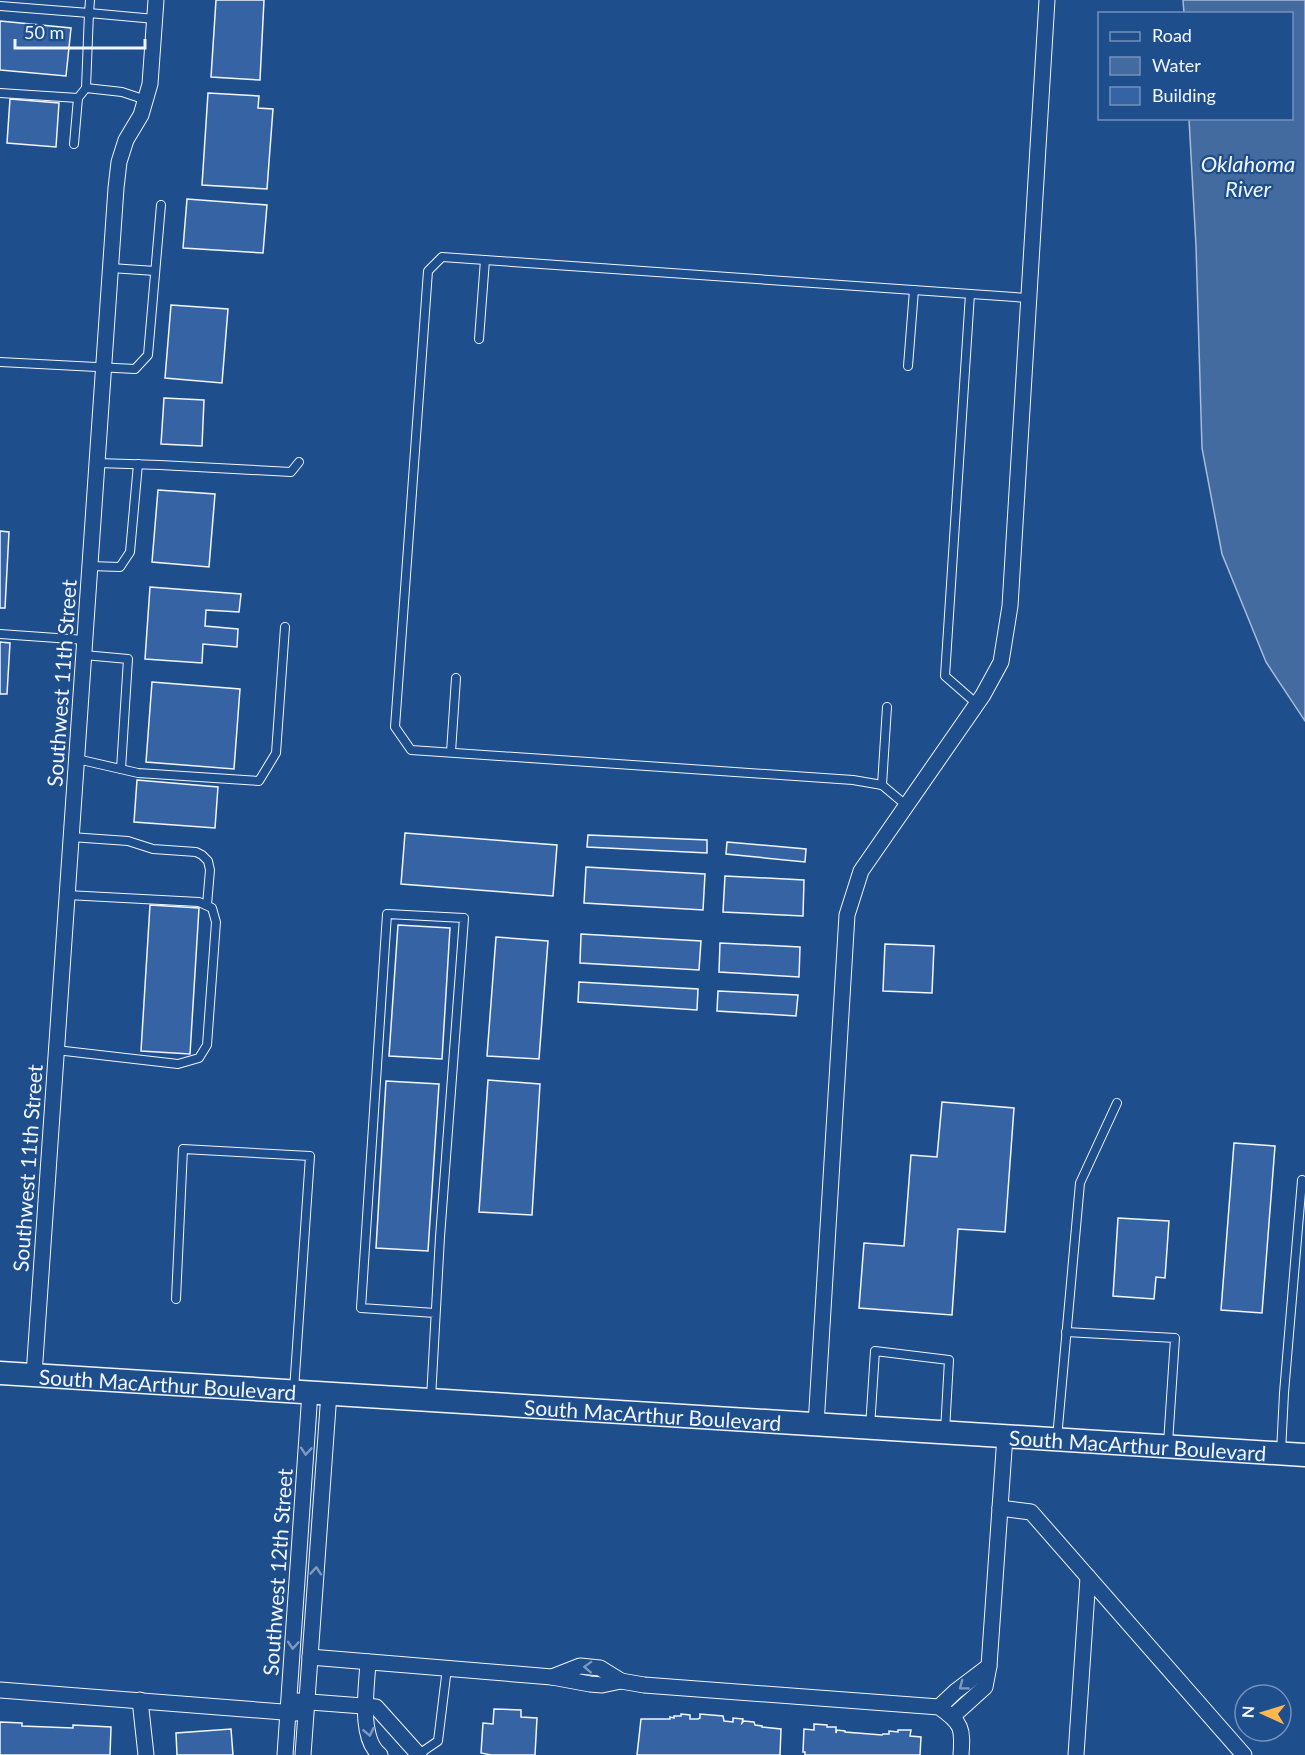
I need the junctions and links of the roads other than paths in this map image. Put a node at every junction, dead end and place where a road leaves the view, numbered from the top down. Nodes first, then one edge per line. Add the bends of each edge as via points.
1 (90, 0) edge
2 (156, 0) edge
3 (1047, 0) edge
4 (0, 6) edge
5 (89, 13) junction
6 (155, 19) junction
7 (86, 88) junction
8 (0, 93) edge
9 (78, 99) junction
10 (146, 100) junction
11 (74, 144) dead end
12 (161, 205) dead end
13 (485, 260) junction
14 (111, 268) junction
15 (155, 271) junction
16 (914, 290) junction
17 (970, 294) junction
18 (1028, 298) junction
19 (479, 339) dead end
20 (0, 362) edge
21 (908, 366) dead end
22 (104, 368) junction
23 (299, 462) dead end
24 (97, 463) junction
25 (138, 464) junction
26 (90, 566) junction
27 (285, 627) dead end
28 (0, 634) edge
29 (84, 648) junction
30 (456, 678) dead end
31 (977, 704) junction
32 (887, 707) dead end
33 (451, 752) junction
34 (76, 759) junction
35 (121, 769) junction
36 (882, 785) junction
37 (907, 806) junction
38 (71, 837) junction
39 (67, 895) junction
40 (207, 905) junction
41 (56, 1050) junction
42 (1118, 1102) dead end
43 (1302, 1180) dead end
44 (176, 1299) dead end
45 (435, 1313) junction
46 (1066, 1332) junction
47 (0, 1373) edge
48 (34, 1375) junction
49 (311, 1392) junction
50 (431, 1400) junction
51 (816, 1425) junction
52 (870, 1428) junction
53 (945, 1432) junction
54 (1005, 1436) junction
55 (1057, 1439) junction
56 (1168, 1446) junction
57 (1280, 1453) junction
58 (1305, 1455) edge
59 (1000, 1508) junction
60 (1088, 1578) junction
61 (310, 1657) junction
62 (368, 1662) junction
63 (989, 1666) junction
64 (447, 1668) junction
65 (0, 1690) edge
66 (140, 1700) junction
67 (288, 1706) junction
68 (366, 1706) junction
69 (307, 1707) junction
70 (939, 1707) junction
71 (953, 1716) junction
72 (1229, 1737) junction
73 (146, 1755) edge
74 (285, 1755) edge
75 (303, 1755) edge
76 (380, 1755) edge
77 (419, 1755) edge
78 (961, 1755) edge
79 (1076, 1755) edge
80 (1227, 1755) edge
81 (1244, 1755) edge

1 - 5 lane
2 - 6 street, Southwest 11th Street
3 - 18 street
4 - 5 lane
5 - 6 lane
5 - 7 lane
6 - 10 street, Southwest 11th Street
7 - 9 lane
7 - 10 lane via 122,92
8 - 9 lane
9 - 11 lane
10 - 14 street, Southwest 11th Street via 119,162
12 - 15 lane
13 - 16 lane
13 - 19 lane
13 - 33 lane via 442,257 428,271 395,727 411,750
14 - 15 lane
14 - 22 street, Southwest 11th Street
15 - 22 lane via 148,355 135,369
16 - 17 lane
16 - 21 lane
17 - 18 lane
17 - 31 lane via 945,676
18 - 31 street via 1010,606 1001,662
20 - 22 lane
22 - 24 street, Southwest 11th Street
23 - 25 lane via 291,472
24 - 25 lane
24 - 26 street, Southwest 11th Street
25 - 26 lane via 130,552 120,567
26 - 29 street, Southwest 11th Street
27 - 35 lane via 276,753 259,781
28 - 29 lane
29 - 34 street, Southwest 11th Street
29 - 35 lane via 128,659
30 - 33 lane
31 - 37 street
32 - 36 lane
33 - 36 lane
34 - 35 lane
34 - 38 street, Southwest 11th Street
36 - 37 lane
37 - 51 street via 861,871 847,915
38 - 39 street, Southwest 11th Street
38 - 40 lane via 196,852 208,861 210,870
39 - 40 lane
39 - 41 street, Southwest 11th Street
40 - 41 lane via 212,908 216,922 207,1045 199,1058 178,1064
41 - 48 street, Southwest 11th Street
42 - 46 lane via 1080,1184
43 - 57 lane
44 - 49 lane via 183,1149 310,1156
45 - 45 lane via 464,918 387,914 361,1308
45 - 50 lane
46 - 55 lane
46 - 56 lane via 1175,1338
47 - 48 main road, South MacArthur Boulevard
48 - 49 main road, South MacArthur Boulevard
49 - 50 main road, South MacArthur Boulevard
61 -> 49 street, Southwest 12th Street
49 -> 67 street, Southwest 12th Street
50 - 51 main road, South MacArthur Boulevard
51 - 52 main road, South MacArthur Boulevard
52 - 53 main road, South MacArthur Boulevard
52 - 53 lane via 875,1351 950,1360
53 - 54 main road, South MacArthur Boulevard
54 - 55 main road, South MacArthur Boulevard
54 - 59 street
55 - 56 main road, South MacArthur Boulevard
56 - 57 main road, South MacArthur Boulevard
57 - 58 main road, South MacArthur Boulevard
59 - 60 street via 1031,1512
59 - 63 street
60 - 72 street
60 - 79 street
61 - 62 street
61 - 69 street, Southwest 12th Street
62 - 64 street
62 - 68 street
63 -> 70 street
63 - 71 street via 985,1687
64 - 70 street via 552,1677 580,1666 600,1668 621,1681 644,1685
64 - 77 lane via 438,1741
65 - 66 street
66 - 67 street
66 - 73 street
67 - 69 street
67 - 74 street, Southwest 12th Street
68 - 69 street
68 -> 76 street via 368,1734
68 - 77 street via 376,1707
69 - 75 street, Southwest 12th Street
70 - 71 street
71 - 78 street via 962,1733
72 - 80 street
72 - 81 street

